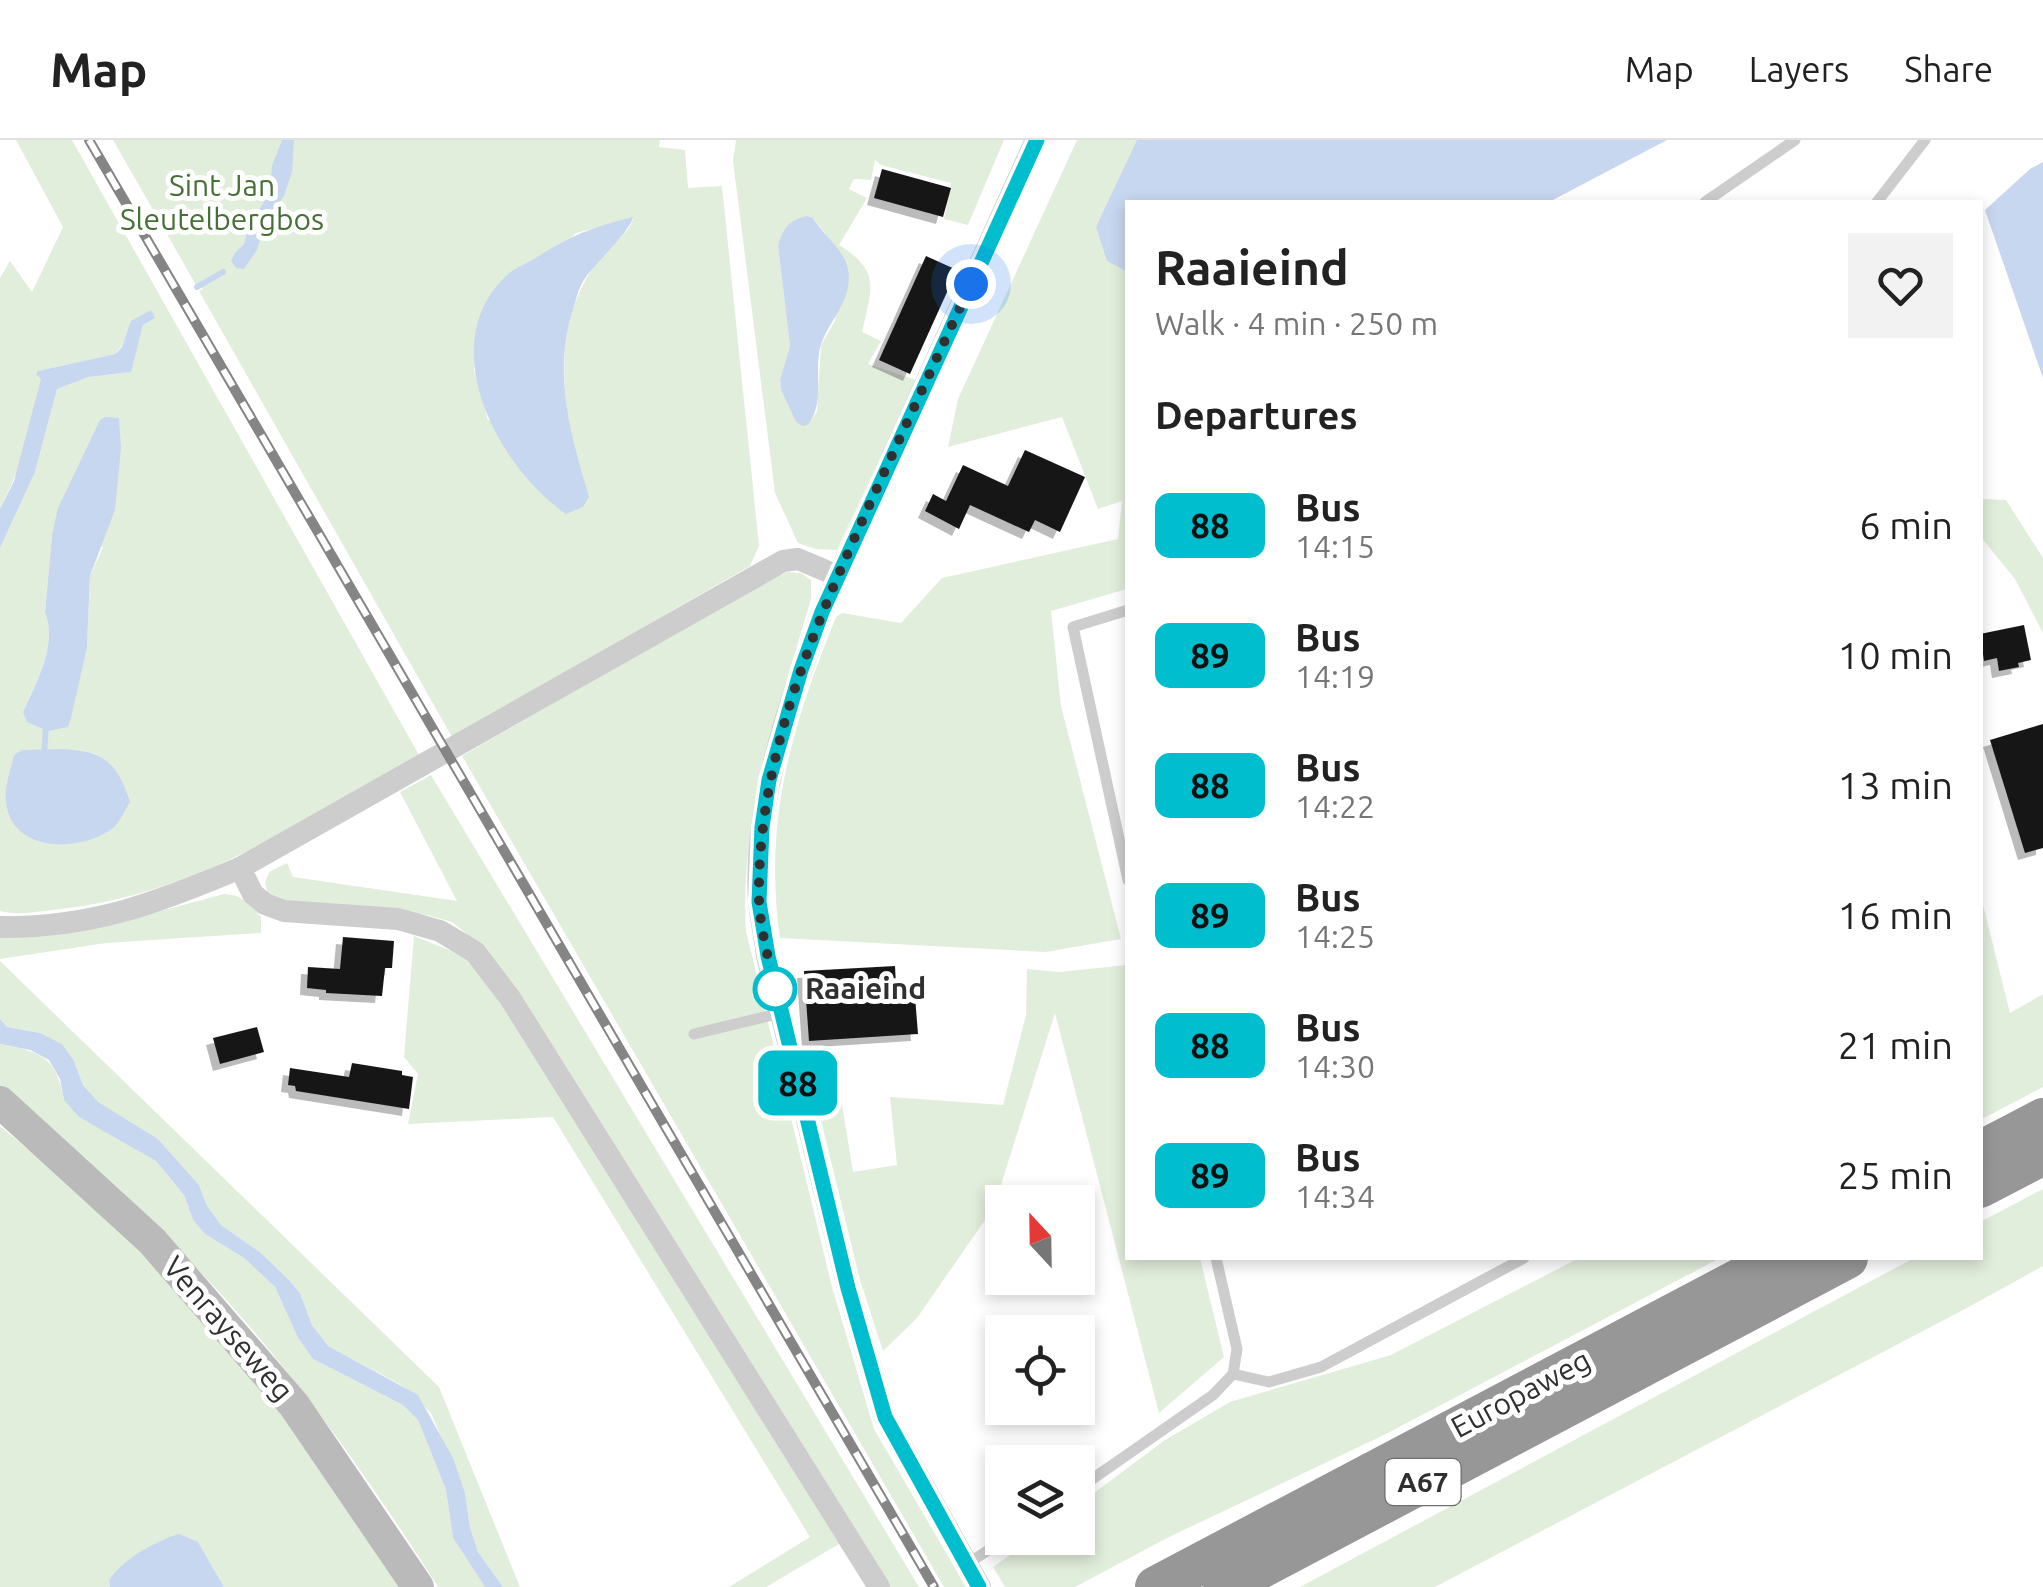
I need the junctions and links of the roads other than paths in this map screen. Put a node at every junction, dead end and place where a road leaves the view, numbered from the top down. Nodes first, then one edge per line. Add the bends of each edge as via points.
1 (1036, 140) edge
2 (1795, 140) edge
3 (1925, 140) edge
4 (1709, 200) edge
5 (1879, 200) edge
6 (838, 576) junction
7 (1125, 611) edge
8 (1125, 866) edge
9 (240, 868) junction
10 (0, 926) edge
11 (781, 1013) junction
12 (694, 1034) dead end
13 (0, 1102) edge
14 (2043, 1119) edge
15 (1983, 1150) edge
16 (2043, 1154) edge
17 (1983, 1186) edge
18 (1216, 1260) edge
19 (1520, 1260) edge
20 (1776, 1260) edge
21 (1844, 1260) edge
22 (1233, 1374) junction
23 (1622, 1376) junction
24 (1095, 1477) edge
25 (985, 1552) edge
26 (967, 1564) junction
27 (418, 1587) edge
28 (879, 1587) edge
29 (980, 1587) edge
30 (1156, 1587) edge
31 (1224, 1587) edge
32 (1257, 1587) edge

1 - 6 street
2 - 4 lane
3 - 5 lane
6 - 9 street via 798,559 783,562
6 - 11 street via 801,670 762,827 759,902
7 - 8 lane via 1073,628
9 - 10 street via 95,919
9 - 28 street via 253,894 284,911 398,918 440,931 475,952
11 - 12 lane
11 - 26 street via 885,1417
13 - 27 main road, Venrayseweg via 152,1240 294,1404
14 - 15 highway
16 - 17 highway
18 - 22 lane via 1238,1349
19 - 22 lane via 1321,1367 1270,1382
20 - 30 highway, Europaweg / A67
21 - 23 highway, Europaweg / A67
22 - 24 lane via 1213,1396
23 - 31 highway, Europaweg / A67
23 - 32 highway via 1587,1413
25 - 26 lane
26 - 29 street

